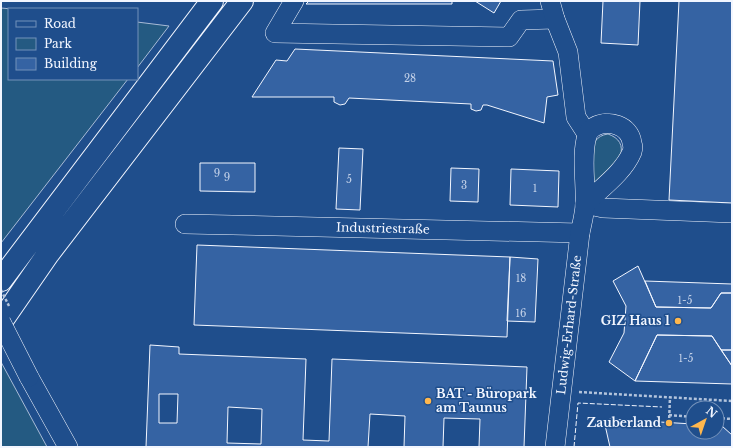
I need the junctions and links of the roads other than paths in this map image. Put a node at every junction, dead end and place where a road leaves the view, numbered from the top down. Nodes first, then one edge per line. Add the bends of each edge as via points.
1 (212, 1) edge
2 (242, 1) edge
3 (294, 1) edge
4 (550, 1) edge
5 (554, 20) junction
6 (587, 134) junction
7 (585, 204) junction
8 (732, 214) edge
9 (185, 224) dead end
10 (580, 233) junction
11 (1, 280) edge
12 (1, 322) edge
13 (68, 447) edge
14 (555, 447) edge

1 - 11 highway
2 - 12 highway via 48,254
3 - 5 street via 275,33 509,37 521,20
4 - 5 street
5 - 6 street via 568,52 576,117
6 - 7 street, Ludwig-Erhard-Straße via 584,148
6 - 7 street via 600,124 619,125 632,140 633,150 614,177
7 - 8 street via 603,208
7 - 10 street, Ludwig-Erhard-Straße
9 - 10 street, Industriestraße
10 - 14 street, Ludwig-Erhard-Straße
12 - 13 street, bridge

